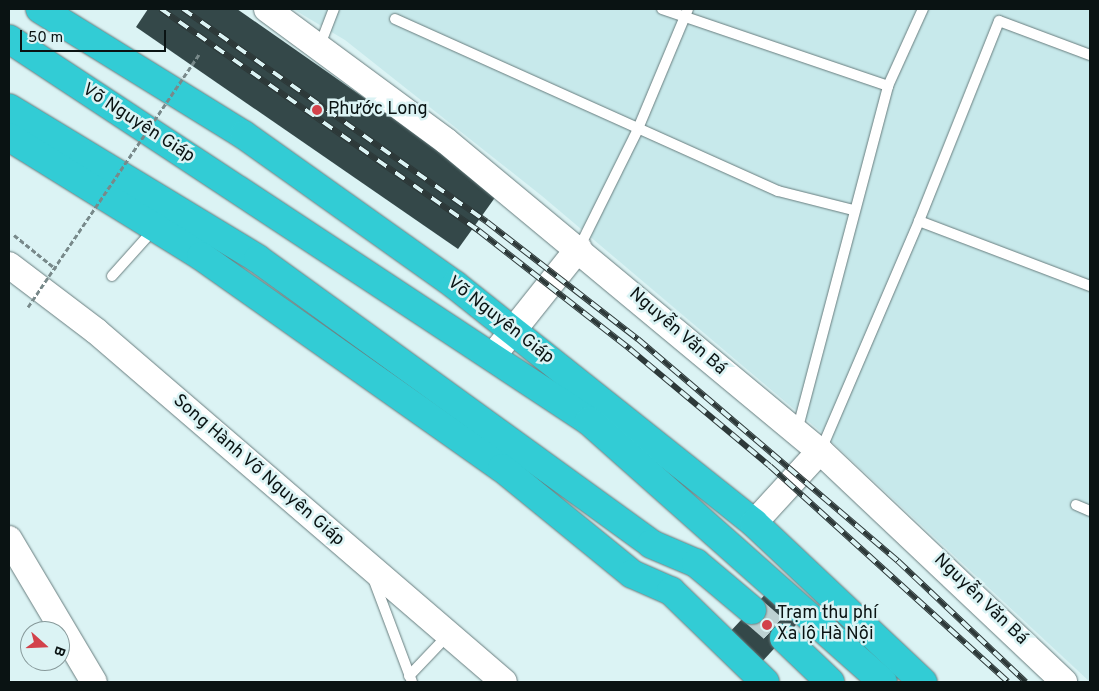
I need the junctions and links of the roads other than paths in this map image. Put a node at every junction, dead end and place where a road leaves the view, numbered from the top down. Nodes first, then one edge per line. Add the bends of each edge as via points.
1 (40, 9) edge
2 (266, 9) edge
3 (334, 9) edge
4 (662, 9) edge
5 (923, 9) edge
6 (686, 12) edge
7 (394, 19) dead end
8 (9, 40) edge
9 (320, 45) junction
10 (1090, 56) edge
11 (888, 86) junction
12 (9, 108) edge
13 (637, 131) junction
14 (9, 137) edge
15 (852, 210) junction
16 (919, 221) junction
17 (156, 228) junction
18 (579, 248) junction
19 (9, 265) edge
20 (112, 276) dead end
21 (455, 285) junction
22 (1090, 286) edge
23 (514, 330) junction
24 (492, 356) junction
25 (589, 421) junction
26 (640, 429) junction
27 (797, 432) junction
28 (820, 451) junction
29 (1076, 505) dead end
30 (1090, 511) edge
31 (754, 523) junction
32 (9, 539) edge
33 (651, 544) junction
34 (370, 566) junction
35 (671, 591) junction
36 (752, 610) tunnel mouth
37 (449, 634) junction
38 (784, 638) tunnel mouth
39 (411, 679) edge
40 (94, 682) edge
41 (504, 682) edge
42 (766, 682) edge
43 (830, 682) edge
44 (883, 682) edge
45 (922, 682) edge
46 (1064, 682) edge

1 - 21 highway, Võ Nguyên Giáp via 244,135
2 - 9 main road, Nguyễn Văn Bá
3 - 9 lane
4 - 6 lane
5 - 11 lane
6 - 11 lane
6 - 13 lane
7 - 13 lane
8 - 24 highway, Võ Nguyên Giáp
9 - 18 main road, Nguyễn Văn Bá
10 - 16 lane via 998,21
11 - 15 lane
12 - 33 highway via 258,259
13 - 15 lane via 778,190
13 - 18 lane
14 - 17 highway
15 - 27 lane
16 - 22 lane
16 - 28 lane
17 - 20 lane
17 - 35 highway via 502,468 632,574
18 - 23 main road
18 - 27 main road, Nguyễn Văn Bá
19 - 34 main road, Song Hành Võ Nguyên Giáp via 96,331
21 - 23 highway, Võ Nguyên Giáp
21 - 24 highway
23 - 24 main road
23 - 26 highway, Võ Nguyên Giáp
24 - 25 highway, Võ Nguyên Giáp
25 - 26 highway
25 - 44 highway, Võ Nguyên Giáp
26 - 31 highway, Võ Nguyên Giáp
27 - 28 main road, Nguyễn Văn Bá
28 - 31 main road
28 - 46 main road, Nguyễn Văn Bá
29 - 30 lane
31 - 45 highway, Võ Nguyên Giáp
32 - 40 main road
33 - 35 highway
33 - 36 highway via 696,562
34 - 37 main road, Song Hành Võ Nguyên Giáp
34 - 39 lane
35 - 42 highway
37 - 39 lane
37 - 41 main road, Song Hành Võ Nguyên Giáp
38 - 43 highway

